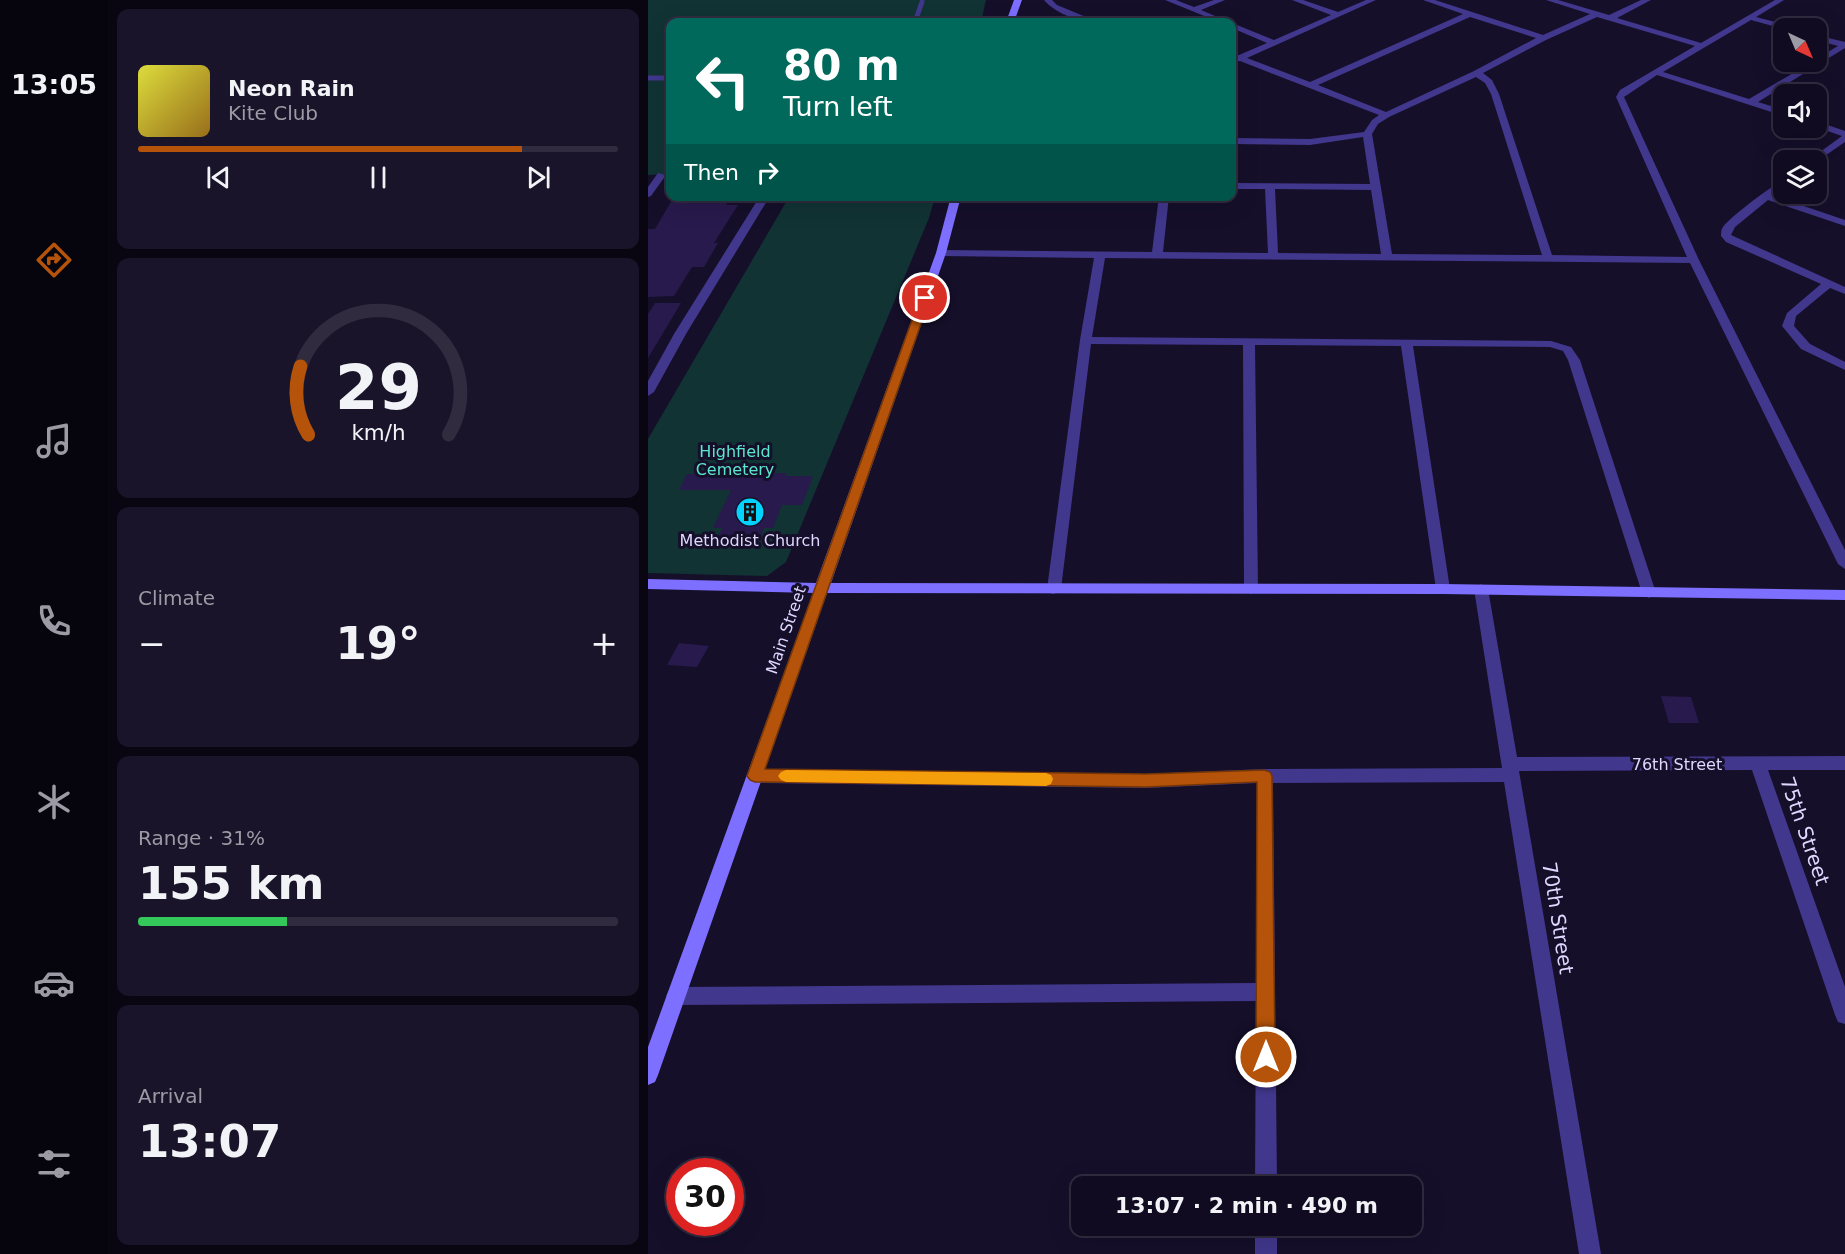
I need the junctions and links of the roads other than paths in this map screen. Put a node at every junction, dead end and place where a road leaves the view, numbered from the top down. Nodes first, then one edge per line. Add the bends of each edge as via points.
1 (1018, 0) edge
2 (1066, 0) edge
3 (1168, 0) edge
4 (1221, 0) edge
5 (1296, 0) edge
6 (1372, 0) edge
7 (1427, 0) edge
8 (1550, 0) edge
9 (1647, 0) edge
10 (1780, 0) edge
11 (922, 2) dead end
12 (1051, 3) edge
13 (1194, 10) junction
14 (1470, 14) junction
15 (1597, 14) junction
16 (1338, 15) junction
17 (916, 18) edge
18 (1011, 18) edge
19 (1085, 18) edge
20 (1215, 18) edge
21 (1610, 18) junction
22 (1751, 18) junction
23 (1773, 24) edge
24 (1236, 27) edge
25 (1543, 38) junction
26 (1827, 40) edge
27 (1272, 42) junction
28 (1700, 45) junction
29 (1845, 45) edge
30 (1236, 59) edge
31 (1477, 72) junction
32 (1655, 72) junction
33 (648, 78) edge
34 (666, 78) edge
35 (1312, 85) junction
36 (1750, 102) junction
37 (1773, 109) edge
38 (1386, 115) junction
39 (1827, 128) edge
40 (1367, 134) junction
41 (1845, 134) edge
42 (1845, 138) edge
43 (1236, 141) edge
44 (1827, 151) edge
45 (666, 174) edge
46 (648, 175) edge
47 (1236, 186) edge
48 (1270, 187) junction
49 (1375, 187) junction
50 (1773, 191) edge
51 (648, 194) edge
52 (1765, 196) junction
53 (762, 201) edge
54 (955, 201) edge
55 (1163, 201) edge
56 (1845, 223) edge
57 (942, 254) junction
58 (1100, 256) junction
59 (1157, 256) junction
60 (1273, 257) junction
61 (1387, 257) junction
62 (1548, 258) junction
63 (1694, 260) junction
64 (1827, 285) junction
65 (1845, 291) edge
66 (1086, 340) junction
67 (1249, 342) junction
68 (1407, 344) junction
69 (1845, 366) edge
70 (648, 392) edge
71 (1845, 564) edge
72 (648, 584) edge
73 (820, 588) junction
74 (1054, 589) junction
75 (1251, 589) junction
76 (1443, 589) junction
77 (1481, 590) junction
78 (1649, 593) junction
79 (1845, 595) edge
80 (1758, 764) junction
81 (1845, 764) edge
82 (1511, 770) junction
83 (755, 776) junction
84 (1264, 776) junction
85 (1265, 993) junction
86 (676, 996) junction
87 (1845, 1015) edge
88 (648, 1075) edge
89 (1266, 1176) edge
90 (1266, 1236) edge
91 (1266, 1254) edge
92 (1590, 1254) edge

1 - 18 street
2 - 12 street
3 - 13 street
4 - 13 street
5 - 16 street
6 - 16 street
7 - 14 street
8 - 15 street
9 - 21 street
10 - 22 street
11 - 17 lane
12 - 19 street
13 - 20 street
14 - 25 street
14 - 35 street
15 - 21 street
15 - 25 street
16 - 27 street
21 - 28 street
22 - 23 street
22 - 28 street
24 - 27 street
25 - 31 street
26 - 29 street
27 - 30 street
28 - 32 street
29 - 36 street
30 - 35 street
31 - 38 street
31 - 62 street via 1495,94
32 - 36 street
32 - 63 street via 1620,97
33 - 34 lane
35 - 38 street
36 - 37 street
38 - 40 street
39 - 41 street
40 - 43 street via 1310,142
40 - 49 street
42 - 44 street
45 - 46 street
45 - 51 street
47 - 48 street
48 - 49 street
48 - 60 street
49 - 61 street
50 - 52 street
52 - 56 street
52 - 64 street via 1727,229 1726,236
53 - 70 street
54 - 57 street, Main Street
55 - 59 street
57 - 58 street
57 - 73 street, Main Street
58 - 59 street
58 - 66 street
59 - 60 street
60 - 61 street
61 - 62 street
62 - 63 street
63 - 71 street
64 - 65 street
64 - 69 street via 1791,315 1788,326 1796,341 1812,353
66 - 67 street
66 - 74 street
67 - 68 street
67 - 75 street
68 - 76 street
68 - 78 street via 1551,344 1567,349 1574,360
72 - 73 street
73 - 74 street
73 - 83 street, Main Street
74 - 75 street
75 - 76 street
76 - 77 street
77 - 78 street
77 - 82 street, 70th Street
78 - 79 street
80 - 81 street, 76th Street
80 - 82 street, 76th Street
80 - 87 street, 75th Street
82 - 84 street, 76th Street
82 - 92 street, 70th Street
83 - 84 street, 76th Street via 1146,781
83 - 86 street, Main Street
84 - 85 street
85 - 86 street
85 - 89 street
86 - 88 street, Main Street
90 - 91 street

